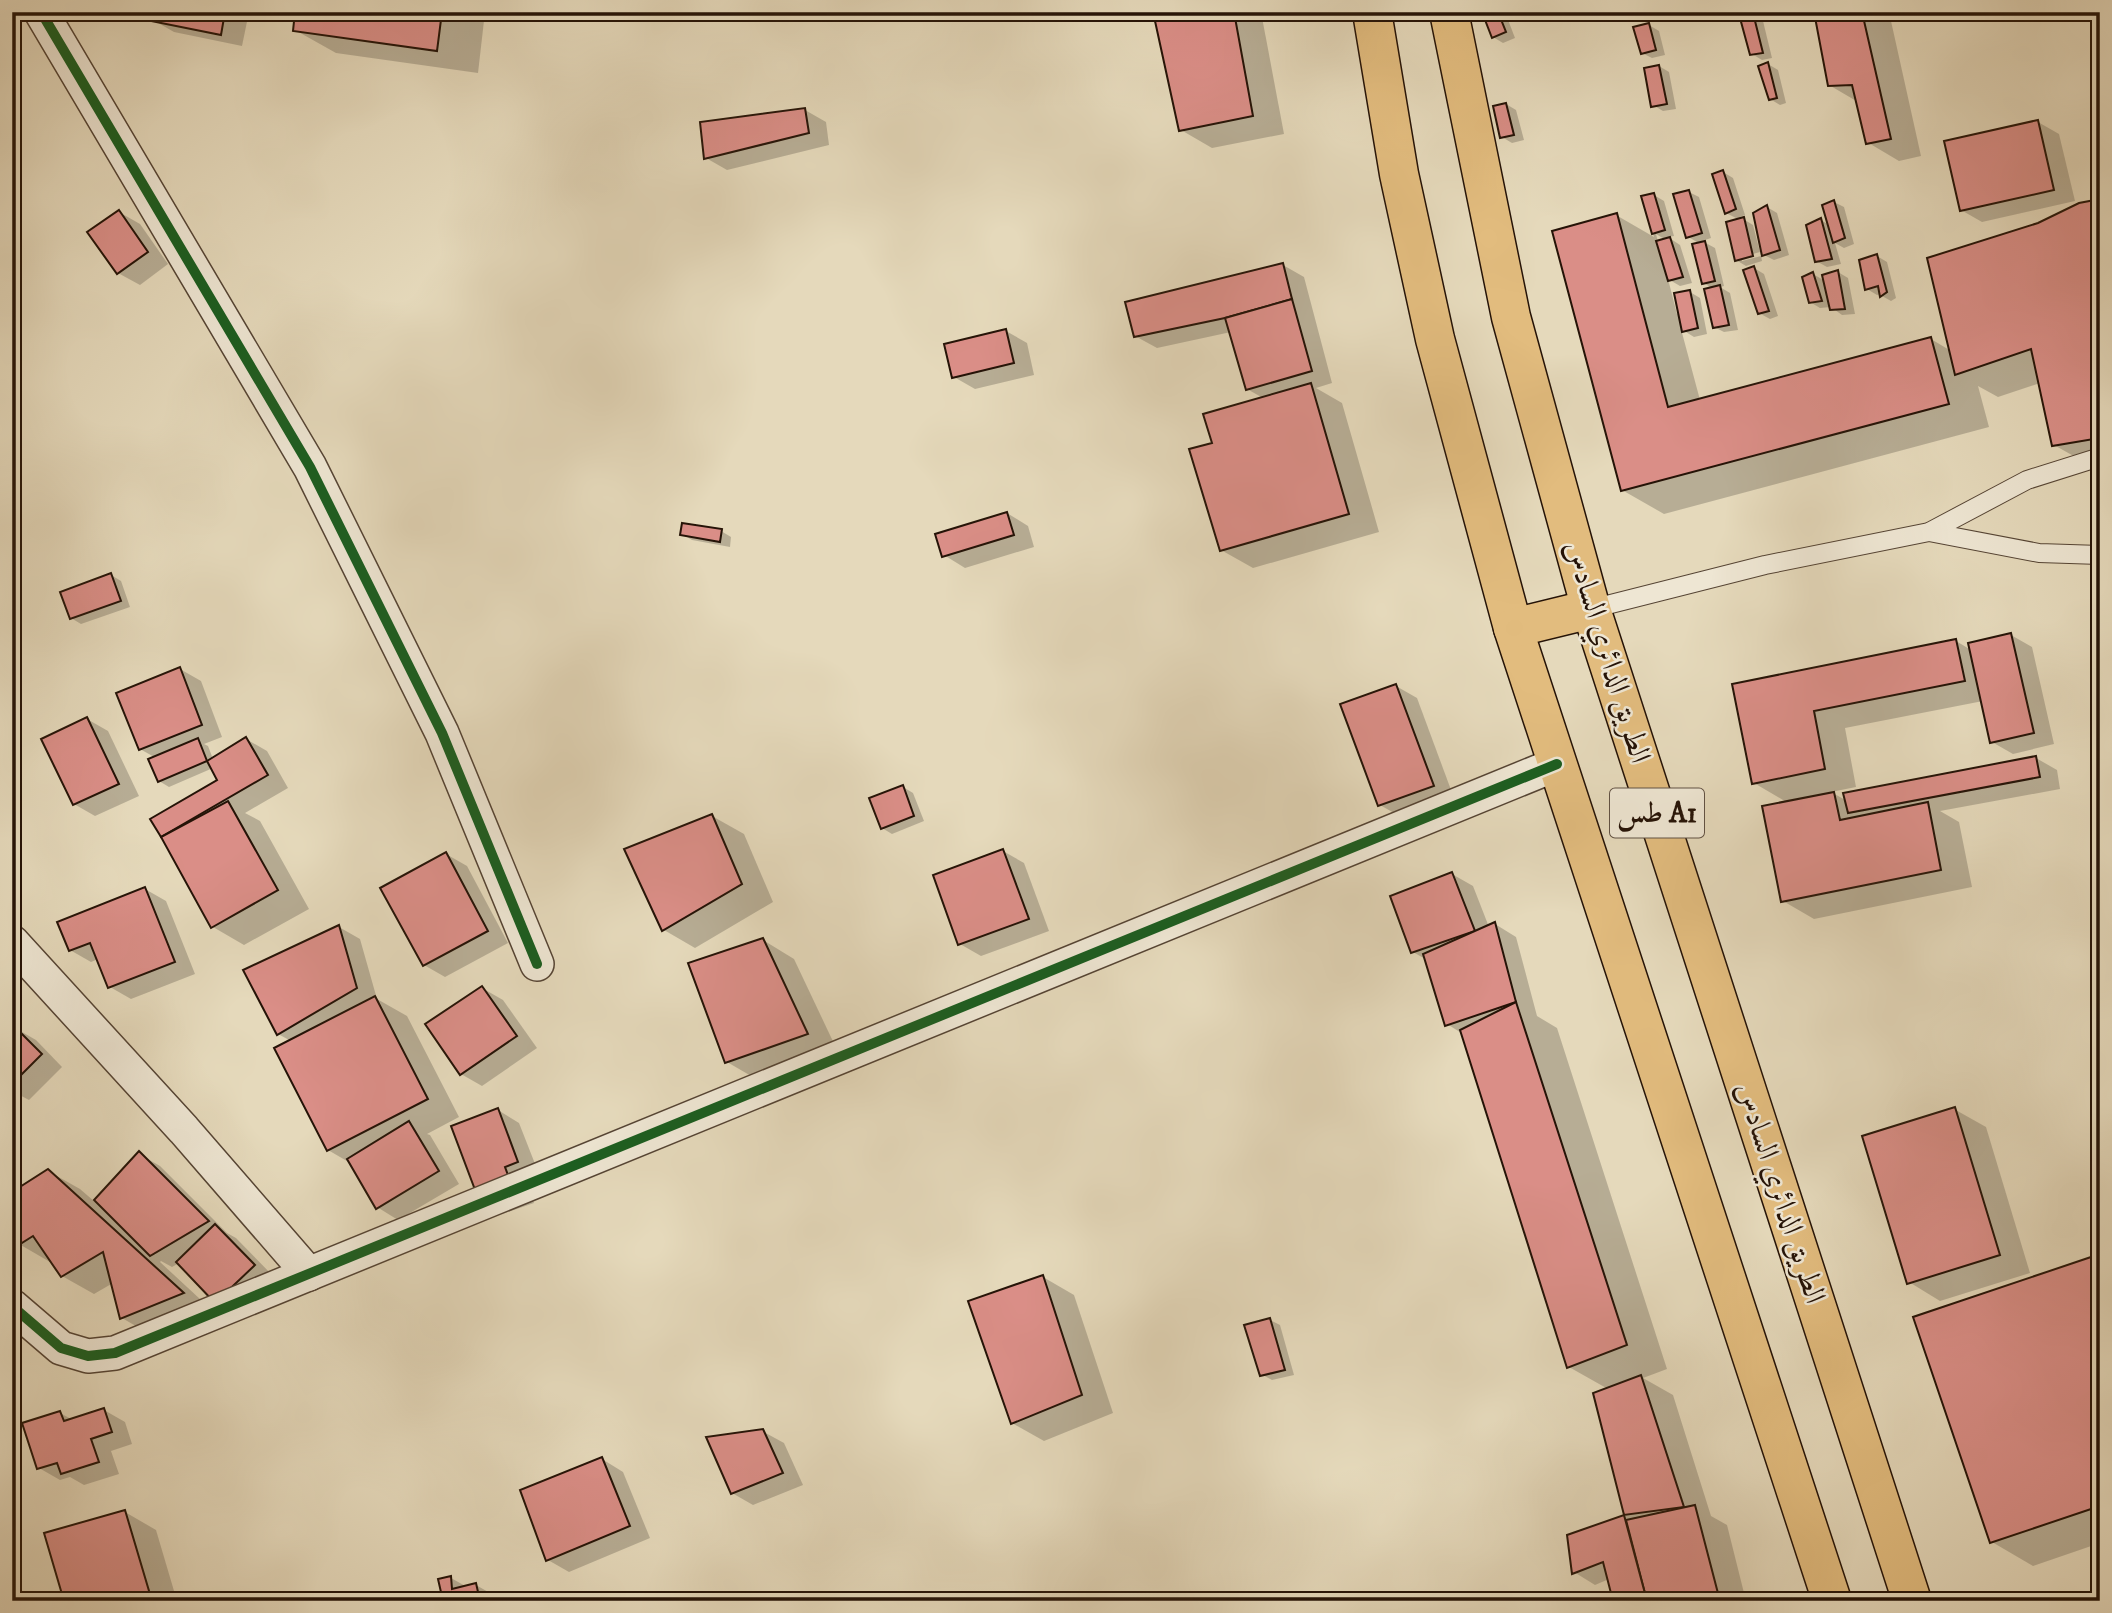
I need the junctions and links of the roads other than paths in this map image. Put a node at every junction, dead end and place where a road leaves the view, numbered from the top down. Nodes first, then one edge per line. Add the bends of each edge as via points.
1 (41, 12) edge
2 (1372, 12) edge
3 (1449, 12) edge
4 (2100, 457) edge
5 (1929, 532) junction
6 (2100, 555) edge
7 (1591, 609) junction
8 (1513, 628) junction
9 (1557, 764) junction
10 (12, 942) edge
11 (537, 964) dead end
12 (309, 1273) junction
13 (12, 1306) edge
14 (1832, 1601) edge
15 (1912, 1601) edge

1 - 11 street via 310,467 442,733
2 - 8 highway, طس A1 via 1399,174 1435,339
3 - 7 highway, الطريق الدائري السادس / طس A1 via 1511,317
4 - 5 lane via 2027,480
5 - 6 lane via 2039,553
5 - 7 lane via 1765,565
7 - 8 highway
7 - 15 highway, الطريق الدائري السادس / طس A1
8 - 9 highway, طس A1
9 - 12 street
9 - 14 highway, طس A1
10 - 12 street
12 - 13 street via 115,1353 88,1356 61,1348

